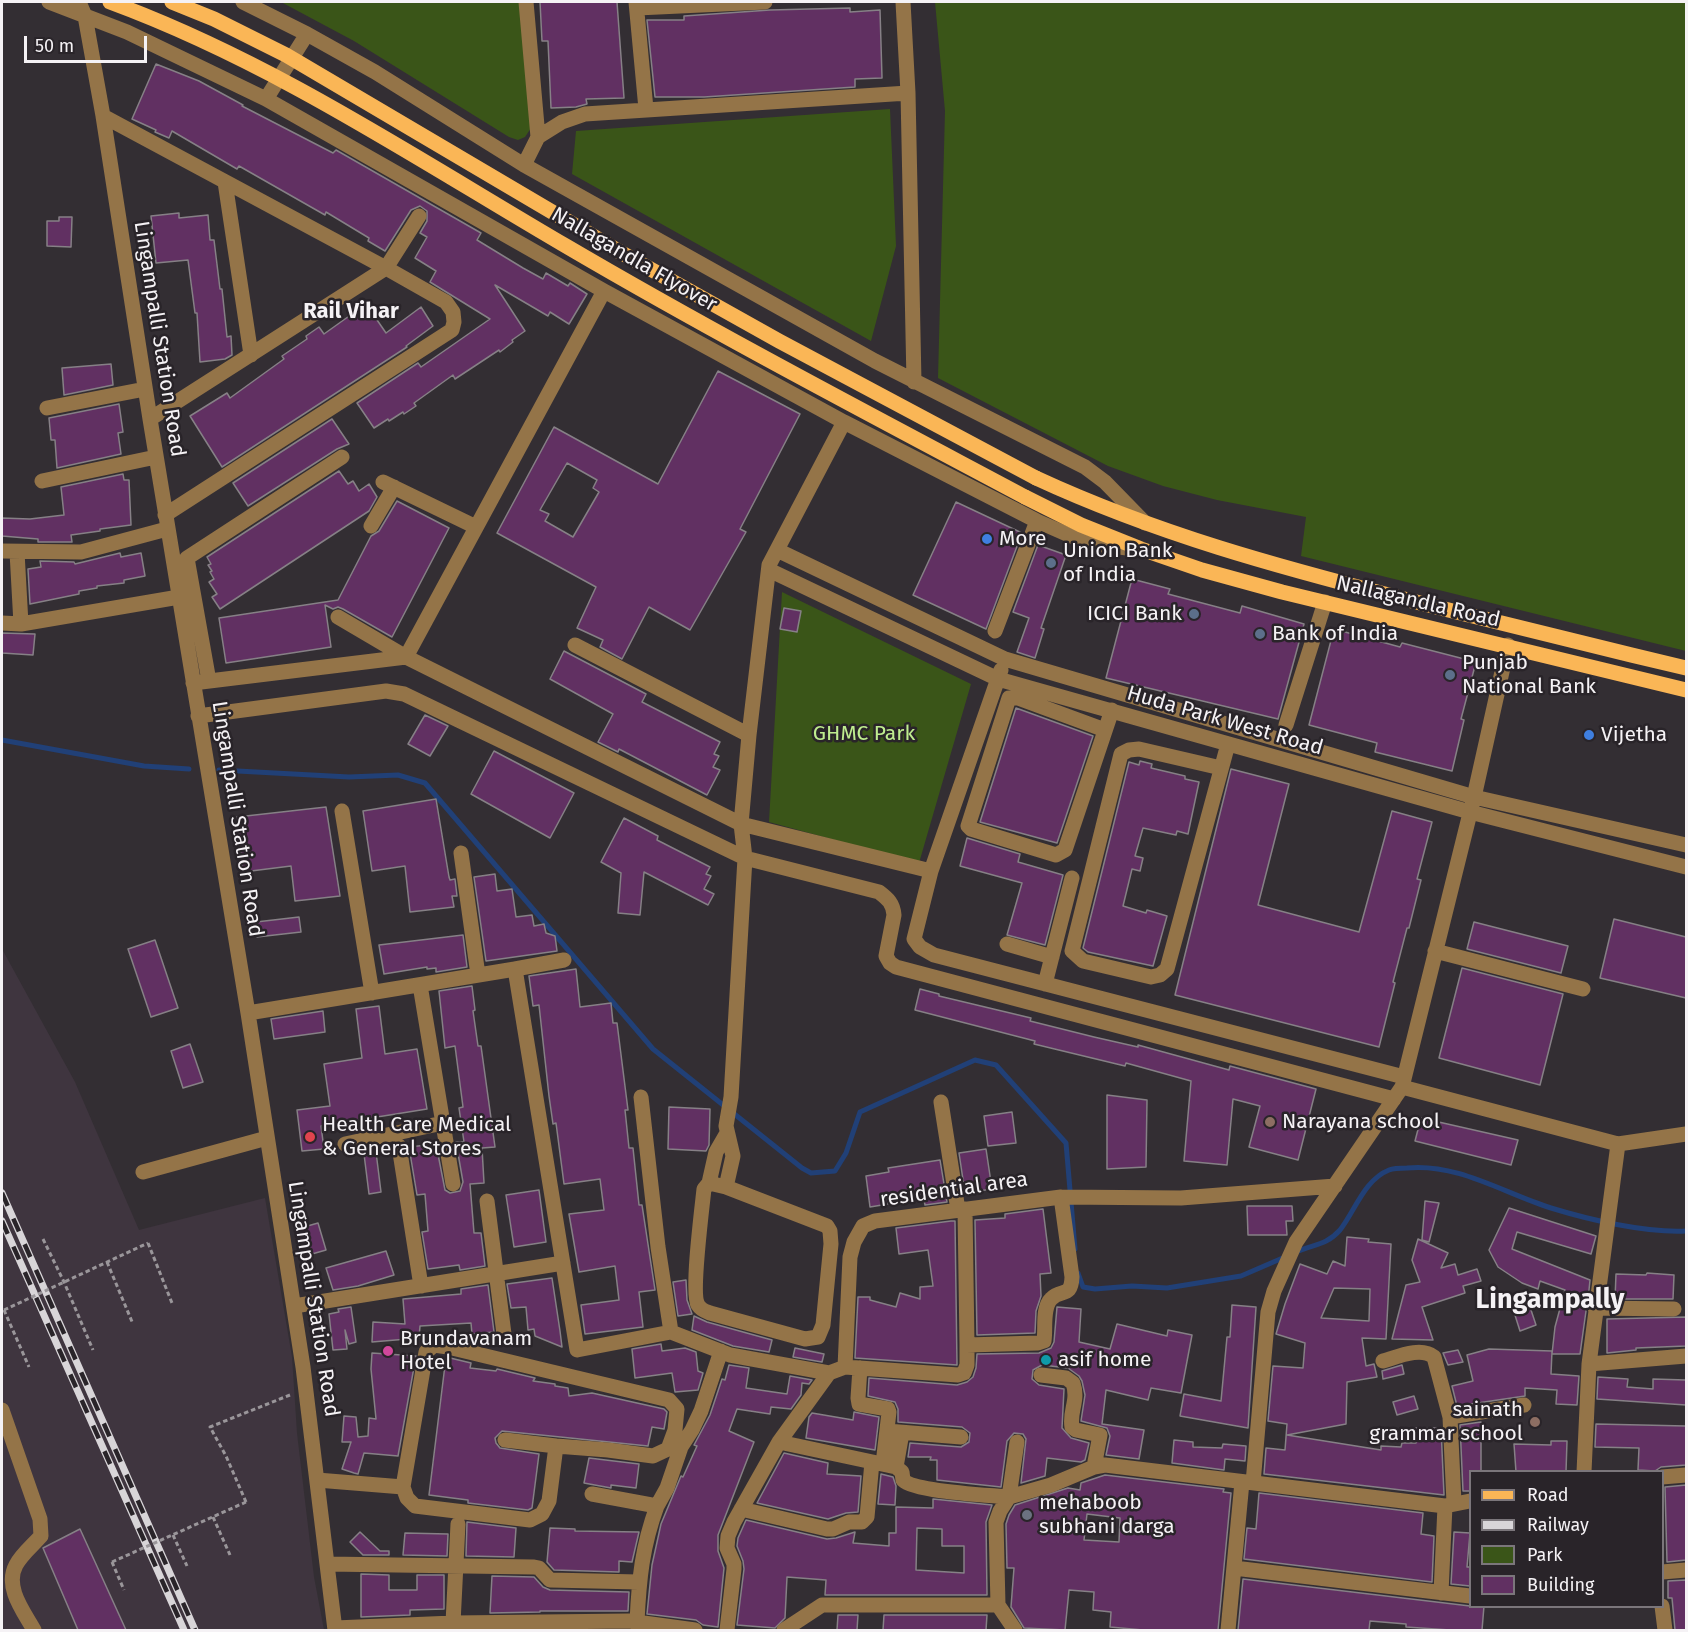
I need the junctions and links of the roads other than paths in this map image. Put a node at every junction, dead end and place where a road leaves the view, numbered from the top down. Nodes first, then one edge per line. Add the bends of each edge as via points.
1 (49, 2) edge
2 (92, 2) edge
3 (110, 2) edge
4 (172, 2) edge
5 (243, 2) edge
6 (526, 2) edge
7 (735, 2) edge
8 (765, 2) edge
9 (903, 2) edge
10 (636, 5) edge
11 (82, 9) edge
12 (307, 33) junction
13 (908, 93) junction
14 (266, 99) junction
15 (646, 109) junction
16 (103, 116) junction
17 (538, 137) junction
18 (524, 165) junction
19 (225, 182) junction
20 (419, 216) dead end
21 (386, 268) junction
22 (604, 291) junction
23 (251, 355) junction
24 (914, 382) junction
25 (145, 389) junction
26 (47, 408) dead end
27 (150, 419) junction
28 (844, 422) junction
29 (156, 457) junction
30 (342, 457) dead end
31 (42, 481) dead end
32 (1037, 521) junction
33 (166, 522) junction
34 (1148, 525) junction
35 (371, 526) dead end
36 (476, 527) junction
37 (1141, 549) junction
38 (777, 550) junction
39 (9, 551) edge
40 (769, 570) junction
41 (179, 597) junction
42 (1325, 602) junction
43 (338, 617) dead end
44 (2, 622) edge
45 (21, 624) junction
46 (995, 632) dead end
47 (575, 645) dead end
48 (1508, 645) junction
49 (406, 657) junction
50 (1005, 659) junction
51 (1686, 668) edge
52 (998, 679) junction
53 (209, 681) junction
54 (193, 683) junction
55 (1686, 690) edge
56 (1112, 711) junction
57 (198, 716) junction
58 (1286, 725) dead end
59 (1105, 730) junction
60 (749, 735) junction
61 (1228, 744) junction
62 (1221, 768) junction
63 (1474, 796) junction
64 (342, 811) dead end
65 (1470, 812) junction
66 (741, 824) junction
67 (1686, 845) edge
68 (461, 853) dead end
69 (745, 858) junction
70 (1686, 867) edge
71 (930, 871) junction
72 (1072, 878) dead end
73 (1007, 944) dead end
74 (1436, 951) junction
75 (1052, 957) junction
76 (564, 960) dead end
77 (515, 969) junction
78 (478, 975) junction
79 (1045, 984) junction
80 (420, 985) junction
81 (1583, 989) dead end
82 (372, 993) junction
83 (248, 1013) junction
84 (1400, 1088) junction
85 (641, 1097) dead end
86 (941, 1102) dead end
87 (443, 1124) junction
88 (726, 1129) junction
89 (1686, 1134) edge
90 (267, 1138) junction
91 (345, 1144) dead end
92 (1618, 1144) junction
93 (399, 1146) dead end
94 (143, 1172) dead end
95 (709, 1183) junction
96 (453, 1184) dead end
97 (1335, 1186) junction
98 (726, 1187) junction
99 (1062, 1197) junction
100 (487, 1201) dead end
101 (961, 1210) junction
102 (562, 1263) junction
103 (497, 1274) junction
104 (421, 1286) junction
105 (294, 1306) junction
106 (1595, 1308) junction
107 (1674, 1309) dead end
108 (671, 1332) junction
109 (504, 1334) dead end
110 (967, 1345) junction
111 (721, 1351) junction
112 (1686, 1356) edge
113 (1383, 1361) dead end
114 (1589, 1364) junction
115 (853, 1368) junction
116 (829, 1373) junction
117 (1041, 1375) dead end
118 (1524, 1405) dead end
119 (2, 1410) edge
120 (1450, 1417) junction
121 (895, 1432) junction
122 (961, 1437) dead end
123 (506, 1440) dead end
124 (779, 1442) junction
125 (1017, 1442) dead end
126 (556, 1446) junction
127 (884, 1464) junction
128 (1094, 1467) junction
129 (1584, 1470) edge
130 (1686, 1475) edge
131 (1664, 1477) edge
132 (317, 1480) junction
133 (1247, 1483) junction
134 (403, 1487) junction
135 (592, 1494) dead end
136 (1009, 1497) junction
137 (1469, 1501) edge
138 (1449, 1504) junction
139 (657, 1506) junction
140 (741, 1509) junction
141 (458, 1524) dead end
142 (327, 1564) junction
143 (455, 1566) junction
144 (1234, 1568) junction
145 (1686, 1570) edge
146 (1664, 1572) edge
147 (639, 1582) junction
148 (1441, 1593) junction
149 (1469, 1596) edge
150 (998, 1605) junction
151 (1662, 1608) edge
152 (636, 1622) junction
153 (453, 1623) junction
154 (561, 1626) edge
155 (335, 1629) edge
156 (34, 1630) edge
157 (695, 1630) edge
158 (727, 1630) edge
159 (784, 1630) edge
160 (1015, 1630) edge
161 (1228, 1630) edge
162 (1665, 1630) edge

1 - 11 street
2 - 11 street
3 - 37 main road, Nallagandla Flyover, bridge via 273,74 768,361 1025,497
4 - 34 main road, Nallagandla Flyover, bridge via 286,55 779,341 1036,478
5 - 12 street
6 - 17 street
7 - 8 street
7 - 10 street
9 - 13 street
10 - 15 street
11 - 14 street
11 - 16 street, Lingampalli Station Road
12 - 14 street
12 - 18 street
13 - 15 street
13 - 24 street
14 - 22 street
15 - 17 street via 585,114
16 - 19 street
16 - 25 street, Lingampalli Station Road
17 - 18 street
18 - 24 street
19 - 21 street
19 - 23 street
20 - 21 street
21 - 23 street
21 - 33 street via 446,302 453,312 452,330
22 - 28 street
22 - 36 street
23 - 27 street
24 - 34 street via 1085,467
25 - 26 street
25 - 27 street, Lingampalli Station Road
27 - 29 street, Lingampalli Station Road
28 - 32 street
28 - 38 street
29 - 31 street
29 - 33 street, Lingampalli Station Road
30 - 53 street via 187,558
32 - 37 street via 1087,543
32 - 46 street
33 - 39 street via 81,552
33 - 41 street, Lingampalli Station Road
34 - 51 main road, Nallagandla Road via 1286,569
35 - 36 street via 388,484
36 - 49 street
37 - 42 main road, Nallagandla Road via 1202,570
38 - 40 street
38 - 50 street, Huda Park West Road
39 - 45 street
40 - 52 street, Huda Park West Road
40 - 60 street
41 - 45 street
41 - 54 street, Lingampalli Station Road
42 - 48 main road, Nallagandla Road
42 - 58 street
43 - 49 street
44 - 45 street
47 - 60 street
48 - 55 main road, Nallagandla Road
48 - 63 street
49 - 53 street
49 - 66 street
50 - 52 street
50 - 63 street, Huda Park West Road
52 - 56 street, Huda Park West Road
52 - 71 street
53 - 54 street
54 - 57 street, Lingampalli Station Road
56 - 59 street
56 - 61 street, Huda Park West Road
57 - 69 street via 386,691 404,694
57 - 83 street, Lingampalli Station Road
59 - 59 street via 1061,853 1056,855 968,826 1009,698
60 - 66 street
61 - 62 street
61 - 65 street, Huda Park West Road
62 - 62 street via 1167,969 1151,977 1077,957 1072,951 1121,754 1139,749
63 - 65 street
63 - 67 street, Huda Park West Road
64 - 82 street
65 - 70 street, Huda Park West Road
65 - 74 street
66 - 69 street
66 - 71 street
68 - 78 street
69 - 84 street via 879,892 891,900 894,915 886,956 896,967
69 - 88 street
71 - 79 street via 914,939 920,947 934,955
72 - 75 street
73 - 75 street
74 - 81 street
74 - 84 street
75 - 79 street
76 - 77 street
77 - 78 street
77 - 102 street
78 - 80 street
79 - 84 street
80 - 82 street
80 - 87 street
82 - 83 street
83 - 90 street, Lingampalli Station Road
84 - 92 street
84 - 97 street
85 - 108 street via 657,1247
86 - 101 street
87 - 91 street
87 - 96 street
88 - 95 street
88 - 98 street via 733,1156
89 - 92 street
90 - 94 street
90 - 105 street, Lingampalli Station Road
92 - 106 street
93 - 104 street
95 - 98 street
95 - 98 street via 704,1189 697,1304 710,1313 805,1339 818,1337 823,1325 831,1244 827,1226
97 - 99 street, residential area via 1181,1198
97 - 133 street via 1285,1262 1268,1312
99 - 101 street, residential area
99 - 110 street via 1071,1286 1049,1301 1045,1338 1042,1342
100 - 103 street
101 - 110 street
101 - 115 street, residential area via 875,1221 863,1226 850,1257
102 - 103 street
102 - 108 street via 577,1350
103 - 104 street
103 - 109 street
104 - 105 street
105 - 132 street, Lingampalli Station Road
106 - 107 street
106 - 114 street
108 - 111 street
110 - 115 street via 966,1369 962,1374
111 - 116 street
111 - 139 street via 700,1411
112 - 114 street
113 - 120 street via 1420,1351 1434,1357
114 - 129 street
115 - 116 street
115 - 121 street via 859,1404 888,1409
116 - 124 street
117 - 128 street via 1066,1378 1073,1383 1076,1399 1072,1427 1100,1435
118 - 120 street
119 - 156 street via 40,1519 41,1536 15,1566 12,1583
120 - 138 street
121 - 122 street
121 - 127 street
123 - 126 street
124 - 127 street
124 - 140 street
125 - 136 street
126 - 134 street via 549,1501 542,1514 530,1520 415,1506
126 - 134 street via 662,1454 675,1430 677,1409 669,1400 434,1345 426,1352
127 - 136 street via 902,1472 903,1480 909,1484
127 - 140 street via 862,1522 827,1528
128 - 133 street via 1105,1465
128 - 136 street
130 - 131 street
132 - 134 street
132 - 142 street, Lingampalli Station Road
133 - 138 street
133 - 144 street
135 - 139 street
136 - 150 street via 996,1522
137 - 138 street
138 - 148 street
139 - 147 street via 646,1536
140 - 158 street via 728,1536 727,1548 734,1569
141 - 143 street
142 - 143 street
142 - 155 street, Lingampalli Station Road
143 - 147 street via 534,1567 550,1580
143 - 153 street
144 - 148 street
144 - 161 street
145 - 146 street
147 - 152 street
148 - 149 street
150 - 159 street via 822,1605
150 - 160 street
151 - 162 street
152 - 154 street
152 - 157 street
153 - 154 street
153 - 155 street

